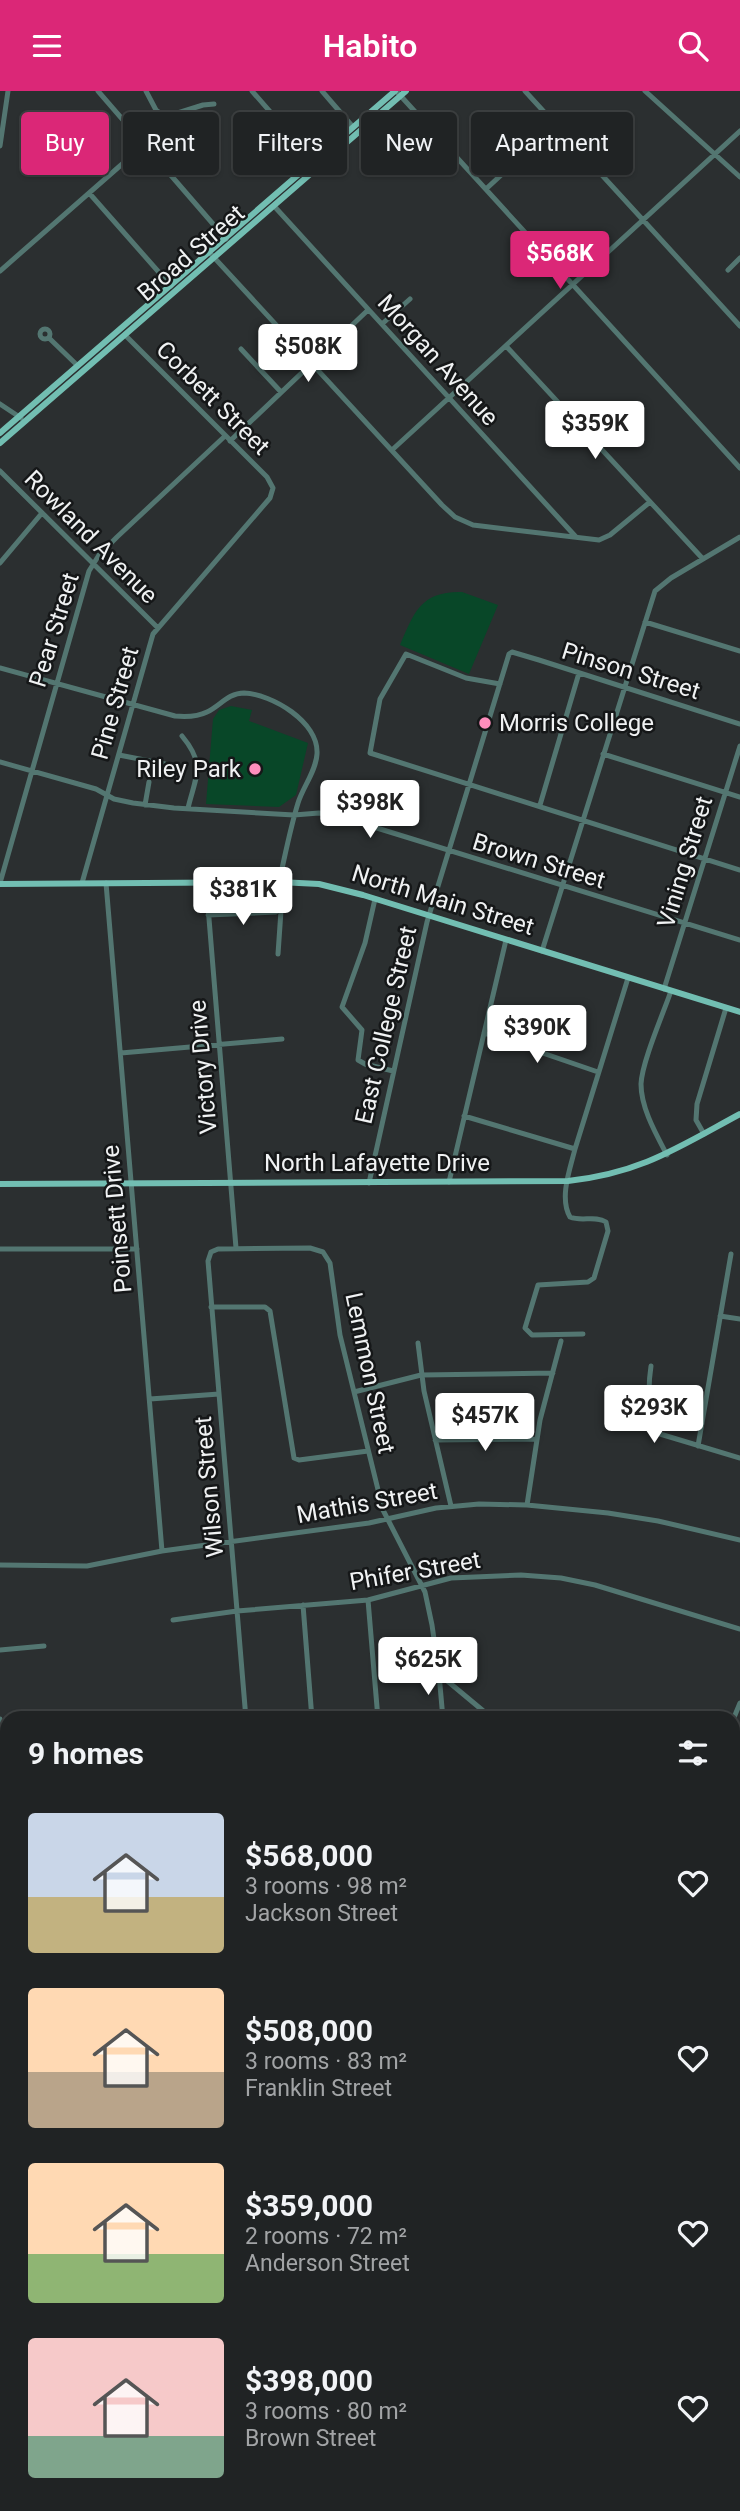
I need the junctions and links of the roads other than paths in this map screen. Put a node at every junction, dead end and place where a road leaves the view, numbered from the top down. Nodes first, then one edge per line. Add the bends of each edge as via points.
1 (8, 91) edge
2 (98, 91) edge
3 (146, 91) edge
4 (252, 91) edge
5 (322, 91) edge
6 (525, 91) edge
7 (645, 91) edge
8 (400, 92) edge
9 (214, 104) dead end
10 (270, 112) edge
11 (545, 112) edge
12 (123, 119) edge
13 (353, 127) junction
14 (740, 131) edge
15 (347, 133) edge
16 (347, 137) edge
17 (0, 146) edge
18 (715, 154) junction
19 (123, 164) edge
20 (172, 175) edge
21 (303, 175) edge
22 (305, 175) edge
23 (501, 175) edge
24 (602, 175) edge
25 (740, 177) edge
26 (486, 189) junction
27 (90, 194) junction
28 (274, 206) junction
29 (643, 220) junction
30 (228, 241) junction
31 (212, 255) junction
32 (740, 258) edge
33 (4, 264) edge
34 (727, 270) dead end
35 (0, 271) edge
36 (572, 285) junction
37 (171, 286) junction
38 (411, 299) dead end
39 (368, 310) junction
40 (382, 324) junction
41 (740, 326) edge
42 (125, 335) junction
43 (49, 338) dead end
44 (506, 346) junction
45 (241, 349) dead end
46 (311, 363) junction
47 (78, 366) junction
48 (281, 392) junction
49 (449, 398) junction
50 (0, 404) edge
51 (22, 419) junction
52 (0, 433) edge
53 (227, 438) junction
54 (0, 443) edge
55 (392, 450) junction
56 (740, 468) edge
57 (0, 471) edge
58 (273, 488) joint
59 (650, 502) junction
60 (41, 513) junction
61 (740, 537) edge
62 (578, 538) junction
63 (703, 559) junction
64 (0, 563) edge
65 (93, 564) junction
66 (645, 622) junction
67 (158, 628) junction
68 (740, 651) edge
69 (512, 652) joint
70 (0, 668) edge
71 (579, 673) junction
72 (56, 683) junction
73 (500, 684) junction
74 (624, 687) junction
75 (132, 704) junction
76 (740, 724) edge
77 (182, 736) dead end
78 (740, 746) edge
79 (603, 754) junction
80 (119, 755) junction
81 (0, 762) edge
82 (165, 764) dead end
83 (32, 771) junction
84 (149, 782) dead end
85 (470, 783) junction
86 (725, 792) junction
87 (107, 795) junction
88 (740, 797) edge
89 (145, 805) junction
90 (540, 805) junction
91 (188, 808) junction
92 (294, 815) junction
93 (583, 820) junction
94 (448, 851) junction
95 (706, 859) junction
96 (740, 870) edge
97 (206, 882) junction
98 (281, 882) junction
99 (0, 883) edge
100 (82, 883) junction
101 (106, 883) junction
102 (562, 886) junction
103 (375, 899) junction
104 (276, 912) dead end
105 (208, 915) junction
106 (429, 916) junction
107 (685, 925) junction
108 (506, 940) junction
109 (740, 940) edge
110 (542, 951) junction
111 (278, 954) dead end
112 (628, 978) junction
113 (668, 990) junction
114 (726, 1008) junction
115 (740, 1012) edge
116 (484, 1033) junction
117 (282, 1039) dead end
118 (219, 1045) junction
119 (121, 1053) junction
120 (393, 1070) junction
121 (598, 1072) junction
122 (740, 1114) edge
123 (464, 1116) junction
124 (704, 1134) junction
125 (575, 1149) junction
126 (667, 1155) junction
127 (568, 1181) junction
128 (449, 1182) junction
129 (132, 1183) junction
130 (230, 1183) junction
131 (369, 1183) junction
132 (0, 1184) edge
133 (236, 1248) junction
134 (0, 1249) edge
135 (137, 1249) junction
136 (731, 1254) dead end
137 (211, 1307) junction
138 (720, 1315) junction
139 (740, 1319) edge
140 (583, 1334) dead end
141 (562, 1341) dead end
142 (418, 1343) dead end
143 (651, 1366) dead end
144 (553, 1373) junction
145 (421, 1375) junction
146 (354, 1392) junction
147 (219, 1394) junction
148 (150, 1399) junction
149 (536, 1439) junction
150 (435, 1440) junction
151 (698, 1446) junction
152 (368, 1451) junction
153 (740, 1458) edge
154 (527, 1505) junction
155 (451, 1506) junction
156 (387, 1519) junction
157 (740, 1539) edge
158 (232, 1542) junction
159 (162, 1551) junction
160 (0, 1565) edge
161 (422, 1586) junction
162 (368, 1600) junction
163 (303, 1605) junction
164 (237, 1611) junction
165 (173, 1620) dead end
166 (740, 1629) edge
167 (44, 1646) dead end
168 (0, 1650) edge
169 (439, 1674) junction
170 (245, 1711) edge
171 (311, 1711) edge
172 (377, 1711) edge
173 (442, 1711) edge
174 (483, 1711) edge

1 - 17 street
2 - 12 street
3 - 9 street via 165,117
4 - 10 street
5 - 13 street
6 - 11 street
7 - 18 street
8 - 13 main road, Broad Street
8 - 16 main road, Broad Street
8 - 26 street
13 - 15 main road, Broad Street
14 - 18 street
18 - 25 street
18 - 29 street
19 - 27 street
20 - 30 street
21 - 30 main road, Broad Street
22 - 28 main road, Broad Street
23 - 26 street
24 - 29 street
26 - 36 street
27 - 33 street
27 - 37 street
28 - 30 main road, Broad Street
28 - 39 street, Morgan Avenue
29 - 36 street
29 - 41 street
30 - 31 main road, Broad Street
31 - 37 main road, Broad Street
31 - 42 main road, Broad Street
31 - 46 street
32 - 34 street
33 - 35 street
36 - 44 street
36 - 56 street
37 - 47 main road, Broad Street
38 - 40 street
39 - 40 street, Morgan Avenue
39 - 46 street, Pear Street
40 - 49 street, Morgan Avenue
42 - 51 main road, Broad Street
42 - 53 street, Corbett Street
43 - 47 street
44 - 49 street
44 - 59 street
45 - 48 street
46 - 48 street, Pear Street
46 - 55 street
47 - 51 main road, Broad Street
48 - 53 street, Pear Street
49 - 55 street
49 - 62 street, Morgan Avenue
50 - 51 street
51 - 52 main road, Broad Street
51 - 54 main road, Broad Street
53 - 58 street, Corbett Street
53 - 65 street, Pear Street via 123,530
55 - 62 street via 462,521
57 - 60 street, Rowland Avenue
58 - 67 street, Pine Street via 270,498
59 - 62 street via 607,537
59 - 63 street
60 - 64 street
60 - 65 street, Rowland Avenue
61 - 63 street
63 - 66 street via 657,588
65 - 67 street, Rowland Avenue
65 - 72 street, Pear Street
66 - 68 street
66 - 74 street
67 - 75 street, Pine Street
69 - 71 street, Pinson Street
69 - 73 street, East College Street
70 - 72 street
71 - 74 street, Pinson Street
71 - 90 street
72 - 75 street
72 - 83 street, Pear Street
73 - 85 street, East College Street
73 - 85 street via 466,678 406,654 380,699 370,753
74 - 76 street, Pinson Street
74 - 79 street
75 - 80 street, Pine Street
75 - 92 street via 188,717 235,695 248,694 291,711 309,729 316,759
77 - 91 street via 198,764
78 - 86 street, Vining Street
79 - 86 street
79 - 93 street
80 - 82 street
80 - 87 street, Pine Street
81 - 83 street, Brown Street
83 - 87 street, Brown Street
83 - 99 street, Pear Street
84 - 89 street
85 - 90 street
85 - 94 street, East College Street
86 - 88 street
86 - 95 street, Vining Street
87 - 89 street, Brown Street
87 - 100 street, Pine Street
89 - 91 street, Brown Street
90 - 93 street
91 - 92 street, Brown Street
92 - 94 street, Brown Street via 328,814
92 - 98 street
93 - 95 street
93 - 102 street
94 - 102 street, Brown Street
94 - 106 street, East College Street
95 - 96 street
95 - 107 street, Vining Street
97 - 98 main road, North Main Street
97 - 101 main road, North Main Street
97 - 105 street, Victory Drive
98 - 103 main road, North Main Street via 319,884
98 - 111 street
99 - 100 main road, North Main Street
100 - 101 main road, North Main Street
101 - 119 street, Poinsett Drive
102 - 107 street, Brown Street
102 - 110 street
103 - 106 main road, North Main Street
103 - 120 street via 342,1007 362,1030 358,1060
104 - 105 street
105 - 118 street, Victory Drive
106 - 108 main road, North Main Street
106 - 120 street, East College Street
107 - 109 street, Brown Street
107 - 113 street, Vining Street
108 - 110 main road, North Main Street
108 - 116 street
110 - 112 main road, North Main Street
112 - 113 main road, North Main Street
112 - 121 street
113 - 114 main road, North Main Street
113 - 126 street, Vining Street via 641,1086 650,1120
114 - 115 main road, North Main Street
114 - 124 street via 696,1104 696,1120
116 - 121 street
116 - 123 street
117 - 118 street
118 - 119 street
118 - 130 street, Victory Drive
119 - 129 street, Poinsett Drive
120 - 131 street, East College Street
121 - 125 street
122 - 124 main road, North Lafayette Drive
123 - 125 street
123 - 128 street
124 - 126 main road, North Lafayette Drive
125 - 127 street
126 - 127 main road, North Lafayette Drive via 621,1172
127 - 128 main road, North Lafayette Drive
127 - 140 street via 565,1203 570,1217 601,1219 607,1222 608,1231 594,1278 538,1285 525,1328 532,1335
128 - 131 main road, North Lafayette Drive
129 - 130 main road, North Lafayette Drive
129 - 132 main road, North Lafayette Drive
129 - 135 street, Poinsett Drive
130 - 131 main road, North Lafayette Drive
130 - 133 street, Victory Drive
133 - 137 street, Wilson Street via 211,1252
133 - 146 street, Lemmon Street via 323,1252 330,1263 338,1328
134 - 135 street
135 - 148 street, Poinsett Drive
136 - 138 street
137 - 147 street, Wilson Street
137 - 152 street via 265,1307 270,1311 294,1458
138 - 139 street
138 - 151 street
141 - 144 street
142 - 145 street
143 - 151 street via 655,1427 662,1435
144 - 145 street
144 - 149 street
145 - 146 street
145 - 150 street
146 - 152 street, Lemmon Street
147 - 148 street
147 - 158 street, Wilson Street
148 - 159 street, Poinsett Drive
149 - 150 street
149 - 154 street
150 - 155 street
151 - 153 street
152 - 156 street, Lemmon Street
154 - 155 street, Mathis Street
154 - 157 street, Mathis Street via 639,1517
155 - 156 street, Mathis Street
156 - 158 street, Mathis Street
156 - 161 street, Lemmon Street
158 - 159 street, Mathis Street
158 - 164 street, Wilson Street
159 - 160 street, Mathis Street via 87,1566
161 - 162 street, Phifer Street
161 - 166 street, Phifer Street via 469,1576 561,1578 623,1592
161 - 169 street, Lemmon Street
162 - 163 street, Phifer Street
162 - 172 street
163 - 164 street, Phifer Street
163 - 171 street
164 - 165 street, Phifer Street
164 - 170 street, Wilson Street
167 - 168 street
169 - 173 street, Lemmon Street
169 - 174 street

